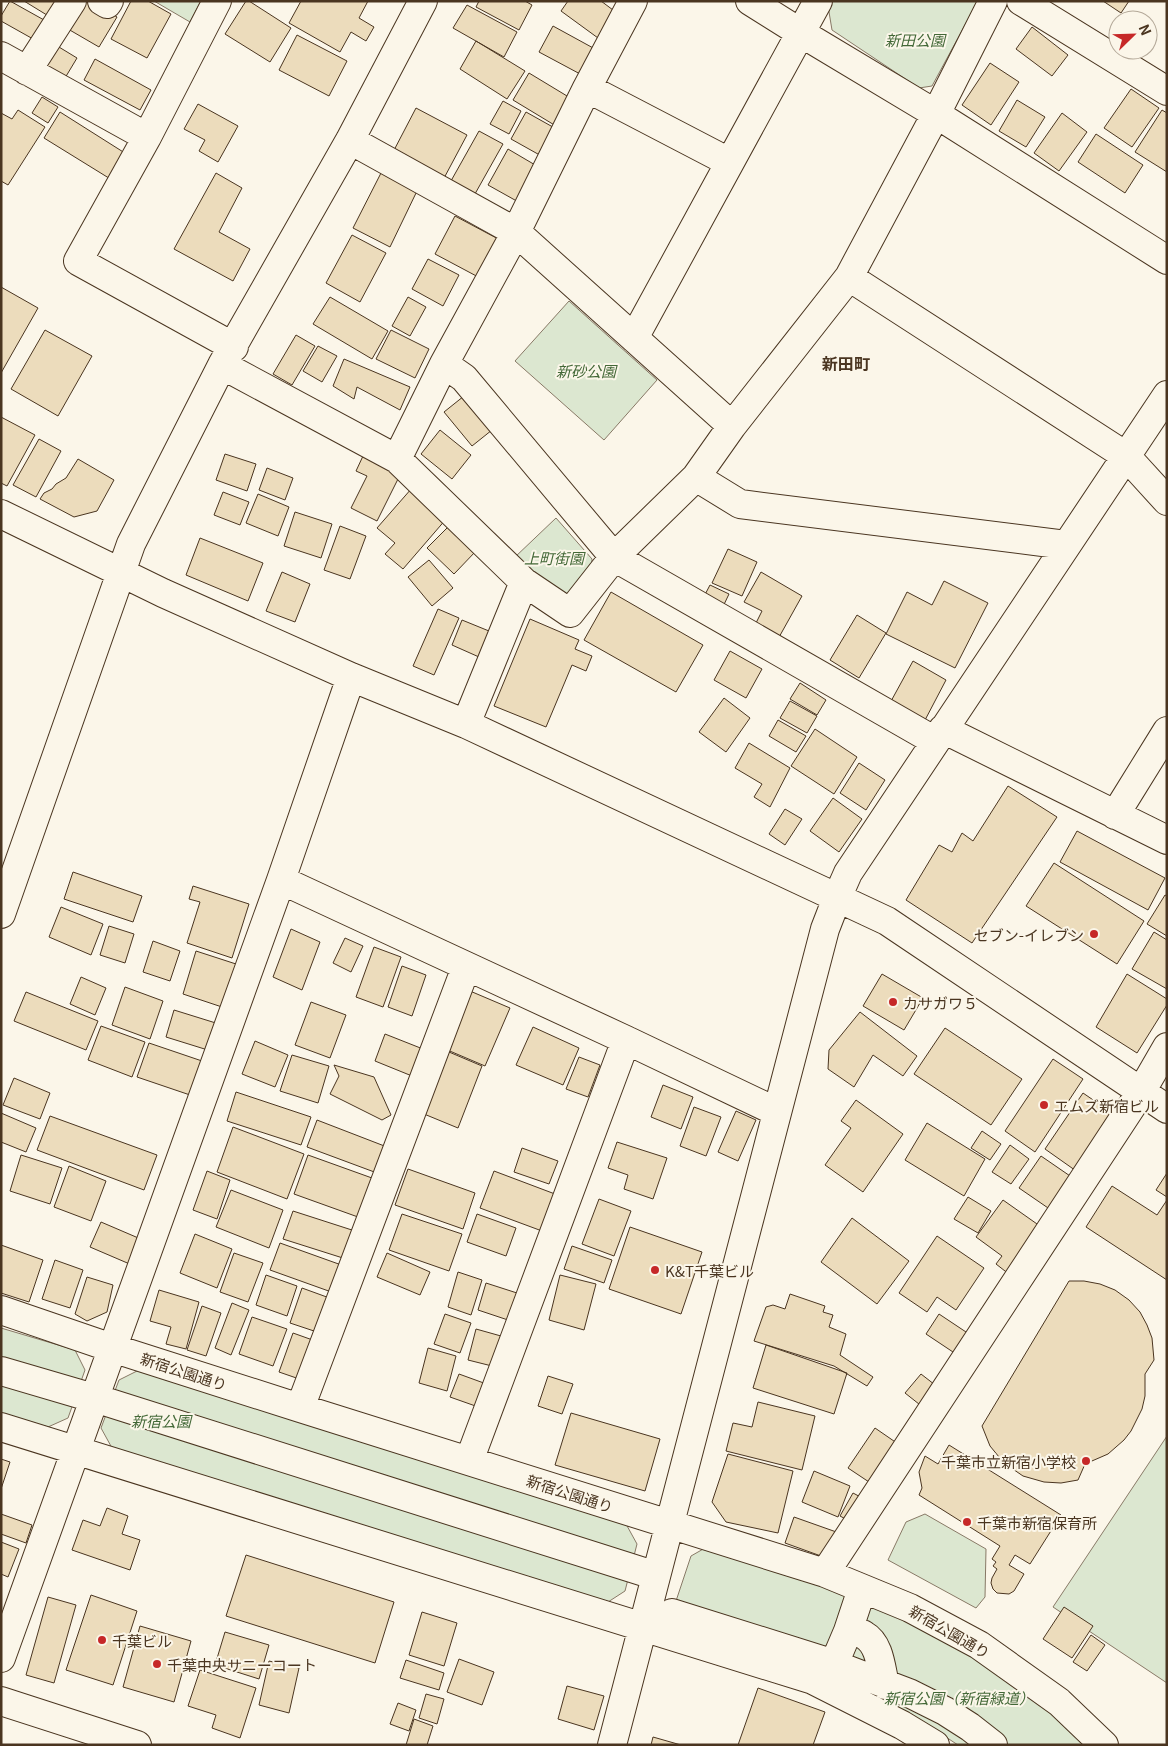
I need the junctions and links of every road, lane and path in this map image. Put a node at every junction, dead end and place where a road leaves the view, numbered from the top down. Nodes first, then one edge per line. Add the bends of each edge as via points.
1 (72, 1) edge
2 (102, 1) edge
3 (109, 1) edge
4 (217, 1) edge
5 (422, 1) edge
6 (633, 1) edge
7 (750, 1) edge
8 (818, 1) edge
9 (992, 1) edge
10 (1021, 1) edge
11 (801, 33) junction
12 (1, 56) edge
13 (27, 71) junction
14 (587, 88) junction
15 (1167, 91) edge
16 (936, 114) junction
17 (147, 137) junction
18 (350, 140) junction
19 (730, 162) junction
20 (516, 232) junction
21 (1167, 260) edge
22 (849, 277) junction
23 (634, 338) junction
24 (228, 356) junction
25 (444, 364) junction
26 (1167, 395) edge
27 (732, 426) junction
28 (1126, 456) junction
29 (397, 459) junction
30 (696, 476) junction
31 (1167, 501) edge
32 (1, 514) edge
33 (1066, 545) junction
34 (614, 557) junction
35 (122, 572) junction
36 (524, 582) junction
37 (351, 677) junction
38 (466, 724) junction
39 (1167, 731) edge
40 (939, 735) junction
41 (1115, 815) junction
42 (1167, 840) edge
43 (281, 880) junction
44 (837, 898) junction
45 (1, 914) edge
46 (466, 967) junction
47 (626, 1040) junction
48 (1167, 1047) edge
49 (1141, 1092) junction
50 (1167, 1108) edge
51 (777, 1112) junction
52 (1, 1310) edge
53 (112, 1348) junction
54 (1, 1371) edge
55 (300, 1408) junction
56 (1, 1426) edge
57 (75, 1449) junction
58 (469, 1461) junction
59 (669, 1524) junction
60 (644, 1572) dead end
61 (825, 1572) junction
62 (858, 1602) dead end
63 (672, 1613) dead end
64 (642, 1627) junction
65 (848, 1631) junction
66 (1, 1658) edge
67 (834, 1664) junction
68 (886, 1684) junction
69 (1, 1700) edge
70 (137, 1745) edge
71 (612, 1745) edge
72 (934, 1745) edge
73 (993, 1745) edge
74 (1104, 1745) edge

1 - 13 street
2 - 3 street via 107,4
4 - 17 street
5 - 18 street
6 - 14 street
7 - 11 street
8 - 11 street
9 - 16 street
10 - 15 street
11 - 16 street
11 - 19 street
12 - 13 street
13 - 17 street
14 - 19 street
14 - 20 street
16 - 21 street
16 - 22 street
17 - 24 street via 78,260
18 - 20 street
18 - 24 street
19 - 23 street
20 - 23 street
20 - 25 street
22 - 27 street
22 - 28 street
23 - 27 street
24 - 29 street
24 - 35 street via 131,544
25 - 29 street
25 - 34 street via 464,378
26 - 28 street
27 - 30 street
28 - 31 street
28 - 33 street
29 - 36 street
30 - 33 street via 740,504
30 - 34 street
32 - 35 street
33 - 40 street
34 - 36 street via 570,613
34 - 40 street
35 - 37 street
35 - 45 street
36 - 38 street
37 - 38 street
37 - 43 street
38 - 44 street
39 - 41 street
40 - 41 street
40 - 44 street via 848,873
41 - 42 street
43 - 46 street
43 - 53 street
44 - 49 street via 887,921
44 - 51 street via 825,929
46 - 47 street
46 - 55 street
47 - 51 street
47 - 58 street
48 - 49 street
49 - 50 street
49 - 61 street
51 - 59 street
52 - 53 street, 新宿公園通り
53 - 55 street, 新宿公園通り
53 - 57 street
54 - 60 street
55 - 58 street, 新宿公園通り
56 - 57 street
57 - 64 street
57 - 66 street
58 - 59 street, 新宿公園通り
59 - 61 street, 新宿公園通り
59 - 64 street
61 - 74 street, 新宿公園通り via 910,1608 979,1645 1059,1702
62 - 65 street
63 - 67 street
64 - 71 street
64 - 72 street via 813,1680
65 - 67 street
65 - 68 street via 863,1634 873,1643
67 - 68 street
68 - 73 street via 945,1710
69 - 70 street

